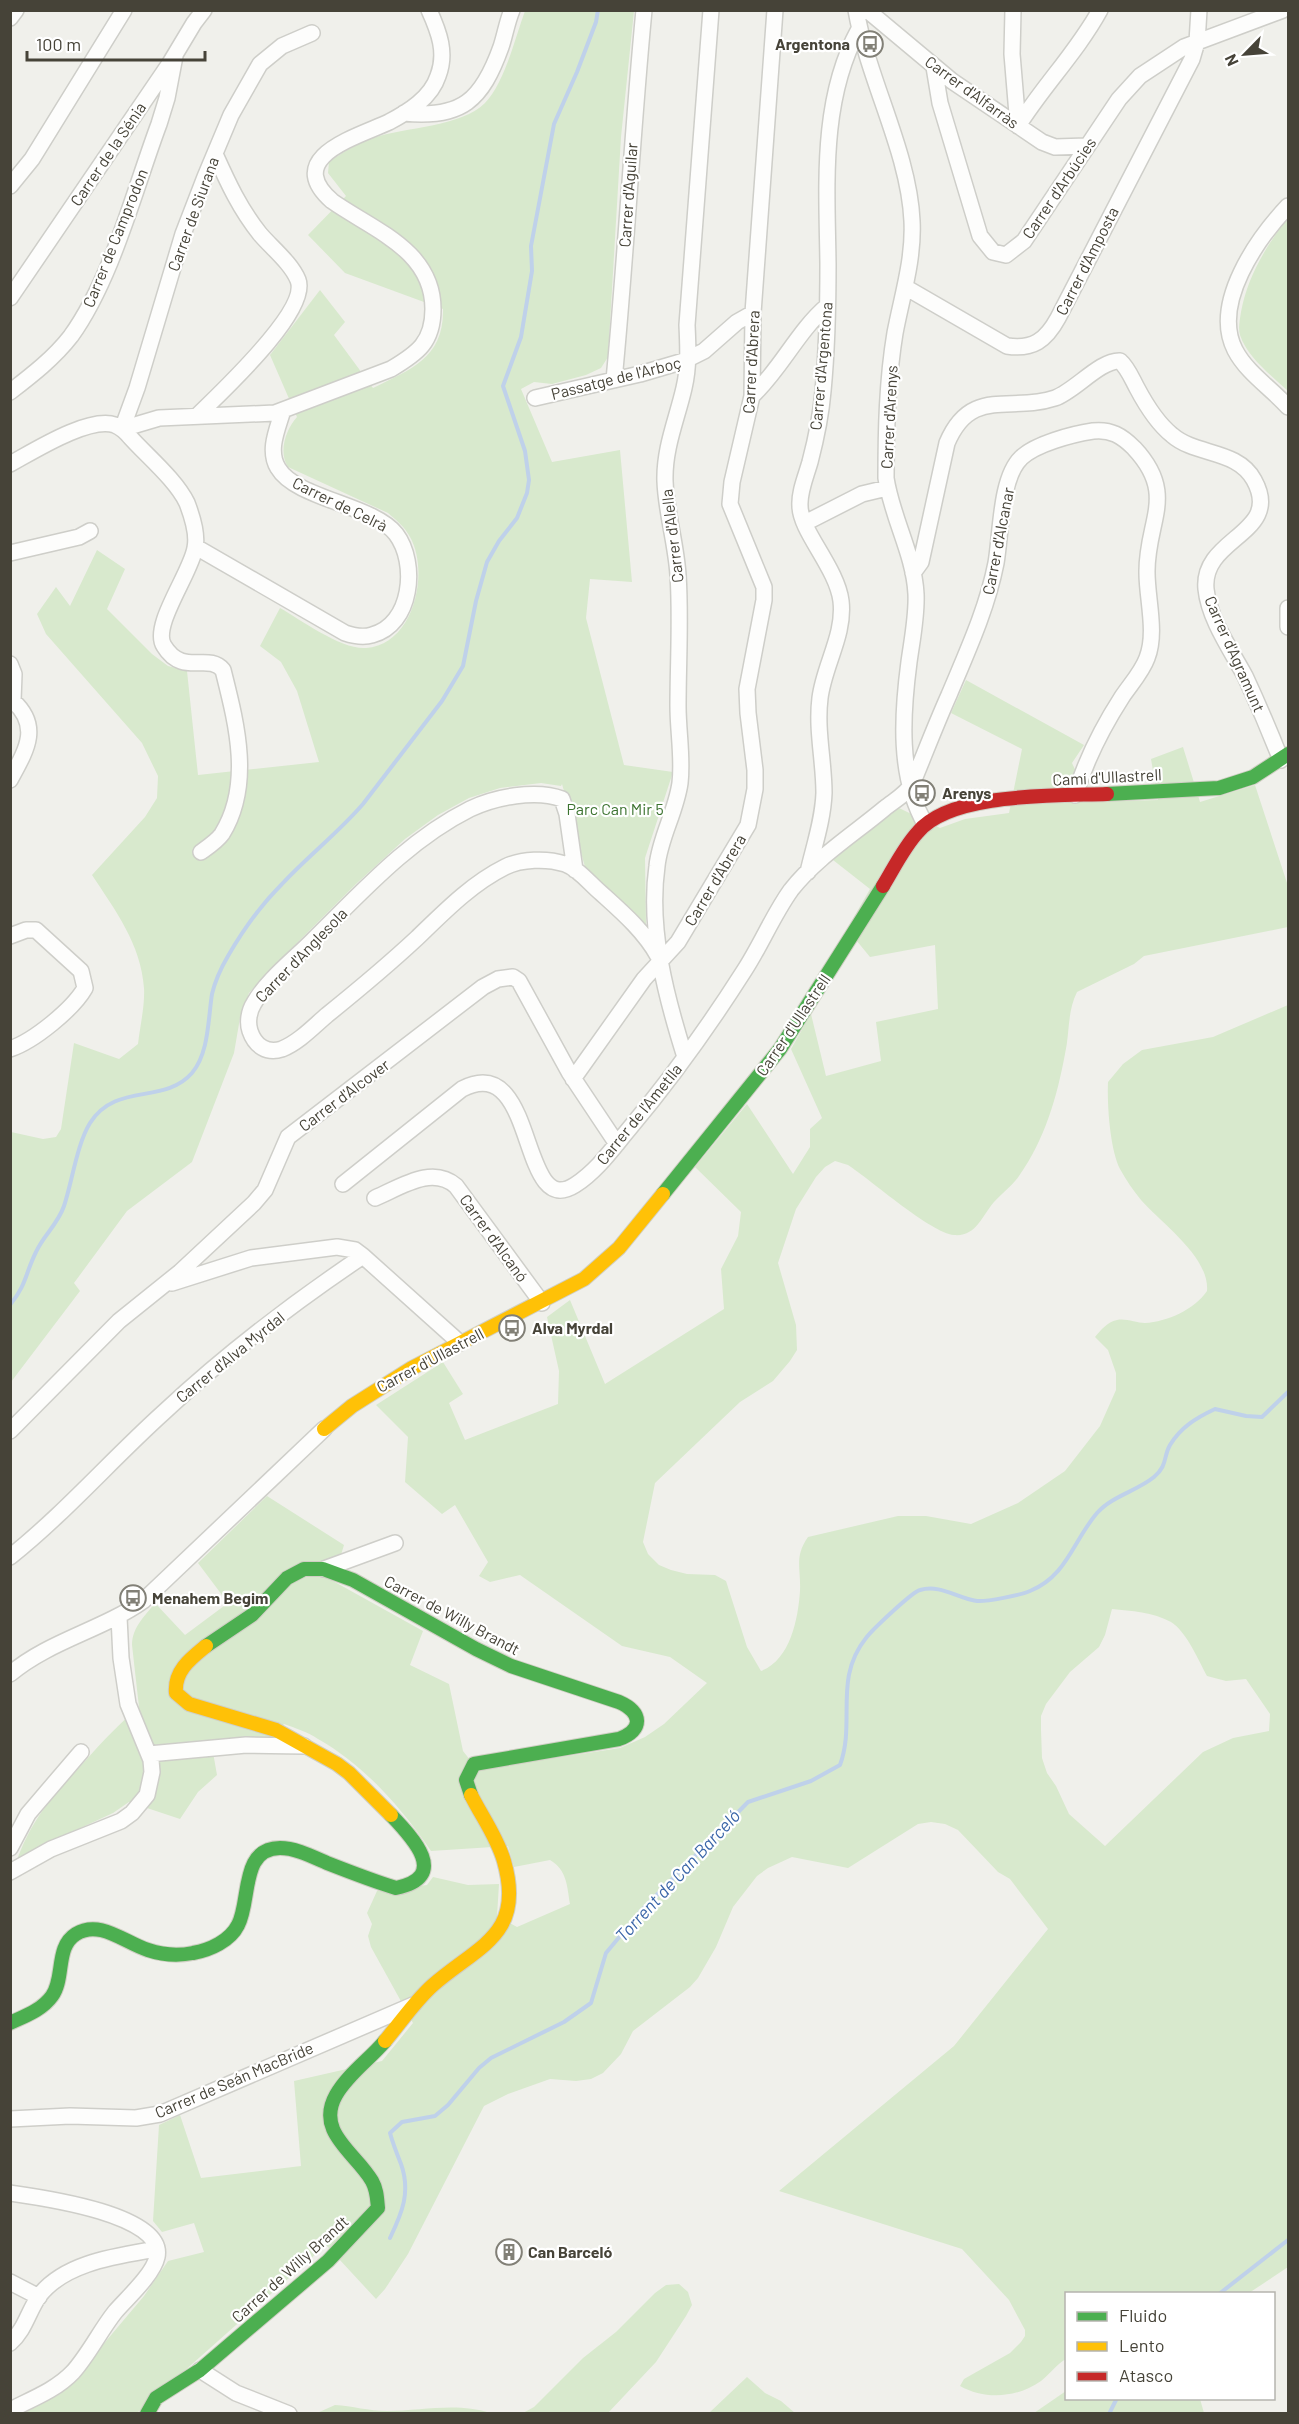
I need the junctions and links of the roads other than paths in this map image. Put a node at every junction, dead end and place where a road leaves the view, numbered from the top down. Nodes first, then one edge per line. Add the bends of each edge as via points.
1 (16, 10) edge
2 (124, 10) edge
3 (204, 10) edge
4 (429, 10) edge
5 (644, 10) edge
6 (711, 10) edge
7 (775, 10) edge
8 (856, 10) edge
9 (867, 10) edge
10 (1013, 10) edge
11 (1100, 10) edge
12 (1198, 10) edge
13 (1283, 10) edge
14 (510, 12) edge
15 (10, 18) edge
16 (859, 29) junction
17 (312, 33) dead end
18 (1197, 42) junction
19 (175, 57) junction
20 (934, 67) junction
21 (404, 113) junction
22 (1018, 126) junction
23 (1087, 146) junction
24 (214, 154) junction
25 (10, 186) edge
26 (1288, 206) edge
27 (905, 287) junction
28 (10, 298) edge
29 (827, 306) junction
30 (753, 313) junction
31 (688, 360) junction
32 (614, 380) junction
33 (10, 392) edge
34 (752, 396) junction
35 (535, 398) dead end
36 (1288, 407) edge
37 (283, 410) junction
38 (197, 416) junction
39 (122, 429) junction
40 (10, 464) edge
41 (887, 488) junction
42 (805, 523) junction
43 (90, 531) dead end
44 (196, 547) junction
45 (10, 553) edge
46 (913, 573) junction
47 (1288, 608) edge
48 (1288, 627) edge
49 (10, 664) edge
50 (12, 703) edge
51 (1285, 757) edge
52 (10, 780) edge
53 (910, 788) junction
54 (1075, 795) junction
55 (924, 824) junction
56 (201, 852) dead end
57 (574, 870) junction
58 (808, 872) junction
59 (10, 936) edge
60 (661, 961) junction
61 (10, 1049) edge
62 (685, 1057) junction
63 (573, 1079) junction
64 (617, 1143) junction
65 (343, 1184) dead end
66 (375, 1198) dead end
67 (363, 1256) junction
68 (162, 1286) junction
69 (542, 1303) junction
70 (460, 1343) junction
71 (324, 1429) joint
72 (10, 1431) edge
73 (395, 1543) dead end
74 (10, 1557) edge
75 (324, 1569) junction
76 (119, 1617) junction
77 (10, 1674) edge
78 (304, 1746) junction
79 (81, 1752) dead end
80 (149, 1754) junction
81 (10, 1848) edge
82 (10, 1872) edge
83 (413, 2005) junction
84 (10, 2023) edge
85 (10, 2119) edge
86 (10, 2193) edge
87 (157, 2249) junction
88 (10, 2282) edge
89 (39, 2297) junction
90 (10, 2343) edge
91 (200, 2370) junction
92 (10, 2410) edge
93 (147, 2414) edge
94 (289, 2414) edge

1 - 15 street
2 - 25 street via 32,159
3 - 19 street, Carrer de la Sénia
4 - 21 street via 441,42 441,65 428,94
5 - 32 street, Carrer d'Aguilar
6 - 31 street, Carrer d'Alella via 687,325
7 - 30 street, Carrer d'Abrera
8 - 16 street, Carrer d'Arenys
9 - 20 street, Carrer d'Alfarràs
10 - 22 street via 1012,61
11 - 22 street
12 - 18 street, Carrer d'Amposta
13 - 18 street, Carrer d'Arbúcies
14 - 21 street via 501,48 475,98 450,112
16 - 27 street, Carrer d'Arenys via 907,186 912,233
16 - 29 street, Carrer d'Argentona via 839,79 828,143
17 - 24 street, Carrer de Siurana via 282,46 260,64
18 - 23 street, Carrer d'Arbúcies via 1140,76
18 - 27 street, Carrer d'Amposta via 1186,72 1046,337 1027,347 1007,346
19 - 28 street, Carrer de la Sénia
19 - 33 street, Carrer de Camprodon via 159,124 95,297 69,338
20 - 22 street, Carrer d'Alfarràs
20 - 23 street, Carrer d'Arbúcies via 940,103 980,236 993,252 1009,254 1024,241
21 - 37 street via 333,148 317,163 316,182 332,201 398,243 419,263 432,294 430,334 421,347 391,369
22 - 23 street, Carrer d'Alfarràs via 1049,145
24 - 38 street via 239,204 293,272 300,290 278,330
24 - 39 street, Carrer de Siurana via 183,234 138,388
26 - 36 street via 1268,227 1247,260 1232,303 1229,328 1241,359
27 - 41 street, Carrer d'Arenys via 890,379
29 - 34 street
29 - 42 street, Carrer d'Argentona via 820,417 800,500
30 - 31 street, Passatge de l'Arboç
30 - 34 street, Carrer d'Abrera
31 - 32 street, Passatge de l'Arboç
31 - 60 street, Carrer d'Alella via 685,387 669,441 665,480 678,575 680,783 656,867
32 - 35 street, Passatge de l'Arboç
34 - 60 street, Carrer d'Abrera via 730,504 764,587 747,689 755,770 751,814 742,838 708,894 678,942
37 - 38 street
37 - 44 street, Carrer de Celrà via 273,451 282,474 388,525 400,539 409,574 398,615 374,635 345,633
38 - 39 street via 159,418
39 - 40 street via 113,424 76,429
39 - 44 street via 180,492 192,518
41 - 42 street via 862,494
41 - 46 street, Carrer d'Arenys
42 - 58 street, Carrer d'Argentona via 831,570 842,603 836,644 820,696 824,795
43 - 45 street
44 - 56 street via 160,637 177,660 187,664 212,663 223,670 238,735 240,776 221,836
46 - 51 street, Carrer d'Agramunt via 921,562 947,443 965,416 980,407 1055,398 1120,361 1154,416 1170,434 1237,462 1250,472 1258,487 1258,517 1212,560 1206,590
46 - 53 street, Carrer d'Arenys via 915,611 903,709
47 - 48 street
49 - 50 street via 14,674
50 - 52 street via 26,716 29,736
51 - 54 street, Camí d'Ullastrell via 1253,777 1219,788
53 - 54 street, Carrer d'Alcanar via 983,612 1016,463 1025,454 1055,441 1105,430 1130,444 1156,483 1158,501 1147,569 1151,639 1145,663 1094,746
53 - 55 street, Carrer d'Arenys
53 - 58 street, Carrer de l'Ametlla
54 - 55 street, Camí d'Ullastrell via 964,805
55 - 69 street, Carrer d'Ullastrell via 761,1073 619,1248 584,1278
57 - 57 street, Carrer d'Anglesola via 545,861 506,866 453,904 294,1043 269,1051 253,1038 249,1019 254,1003 285,967 405,852 473,807 522,796 562,799
57 - 60 street, Carrer d'Anglesola via 648,938
58 - 62 street, Carrer de l'Ametlla via 791,891 722,1006
59 - 61 street via 36,930 81,971 85,988 52,1022 21,1046
60 - 62 street, Carrer d'Alella
60 - 63 street, Carrer d'Abrera
62 - 64 street, Carrer de l'Ametlla
63 - 64 street, Carrer d'Alcover
63 - 68 street, Carrer d'Alcover via 519,981 513,977 498,979 288,1137 260,1197
64 - 65 street, Carrer de l'Ametlla via 578,1184 565,1190 553,1188 537,1168 507,1095 495,1085 479,1083 462,1089
66 - 69 street, Carrer d'Alcanó via 425,1178 448,1179
67 - 68 street via 355,1250 337,1247 252,1258
67 - 70 street
67 - 74 street, Carrer d'Alva Myrdal via 279,1316 191,1387 39,1534
68 - 72 street, Carrer d'Alcover via 119,1322
69 - 70 street, Carrer d'Ullastrell
70 - 71 street, Carrer d'Ullastrell via 387,1381
71 - 76 street, Carrer d'Ullastrell via 143,1601
73 - 75 street
75 - 78 street, Carrer de Willy Brandt via 292,1573 252,1615 191,1657 174,1682 181,1700 189,1704 266,1726
75 - 83 street, Carrer de Willy Brandt via 351,1579 511,1666 619,1702 636,1714 637,1722 627,1736 591,1746 474,1764 466,1780 504,1857 508,1892 505,1922 488,1942
76 - 77 street, Carrer d'Ullastrell via 41,1654
76 - 80 street via 128,1704
78 - 80 street
78 - 84 street, Carrer de Willy Brandt via 349,1773 408,1833 423,1856 424,1871 418,1882 396,1888 301,1853 268,1850 261,1854 250,1873 238,1926 223,1941 199,1952 169,1955 146,1950 100,1929 77,1932 67,1942 53,1996
79 - 81 street via 28,1814
80 - 82 street via 152,1772 147,1795 132,1813 106,1828 51,1848
83 - 85 street, Carrer de Seán MacBride via 160,2114 136,2118
83 - 91 street, Carrer de Willy Brandt via 336,2095 331,2107 332,2129 371,2178 380,2198 378,2208 328,2261
86 - 87 street via 110,2214 142,2231
87 - 89 street via 120,2255 73,2270
87 - 92 street via 156,2261 72,2373
88 - 89 street
89 - 90 street via 24,2328
91 - 93 street, Carrer de Willy Brandt via 156,2398
91 - 94 street via 236,2393

